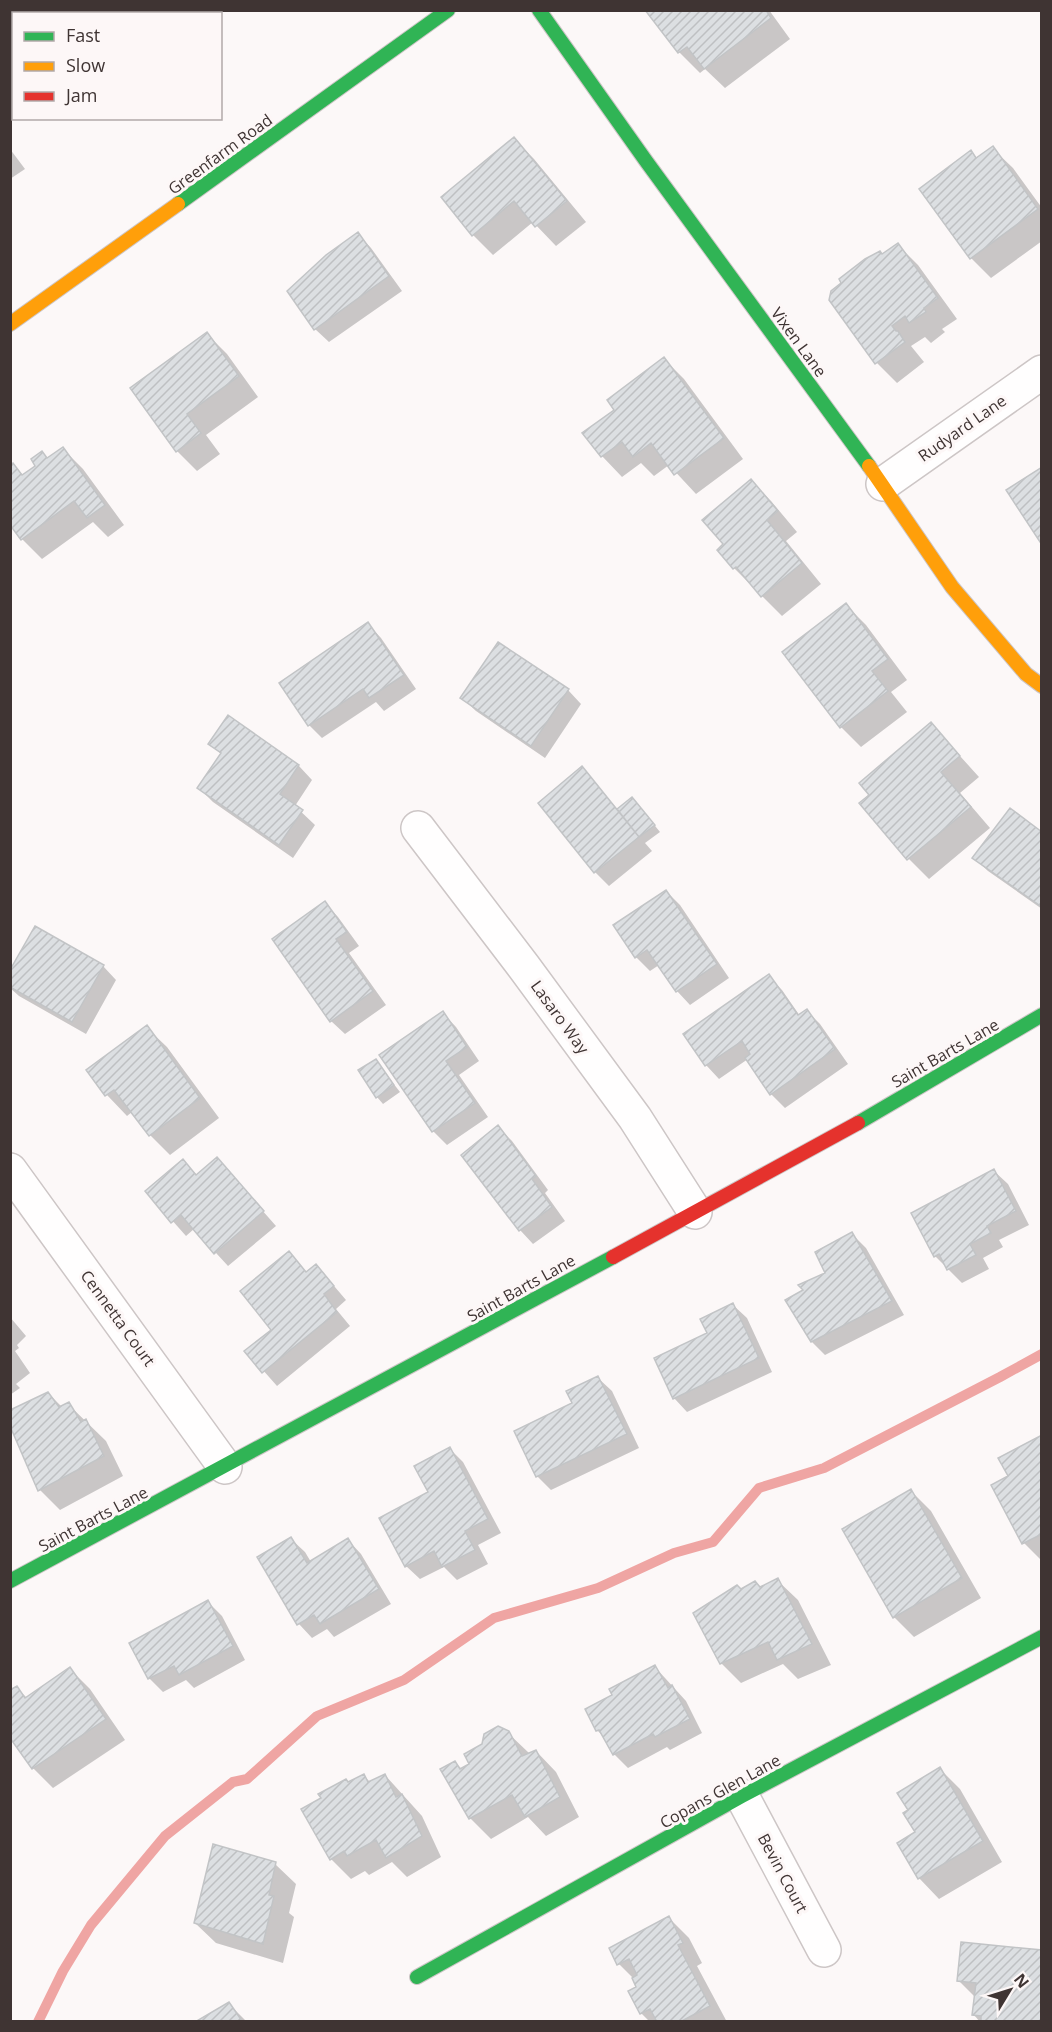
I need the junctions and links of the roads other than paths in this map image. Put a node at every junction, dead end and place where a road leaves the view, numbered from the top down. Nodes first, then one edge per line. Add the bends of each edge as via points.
1 (448, 10) edge
2 (538, 10) edge
3 (10, 324) edge
4 (1041, 372) edge
5 (884, 484) junction
6 (1041, 686) edge
7 (418, 828) dead end
8 (1041, 1015) edge
9 (10, 1170) edge
10 (695, 1212) junction
11 (225, 1467) junction
12 (10, 1581) edge
13 (1041, 1637) edge
14 (742, 1796) junction
15 (824, 1950) dead end
16 (417, 1977) dead end

1 - 3 street, Greenfarm Road
2 - 5 street, Vixen Lane
4 - 5 street, Rudyard Lane
5 - 6 street, Vixen Lane via 952,587 1026,674
7 - 10 street, Lasaro Way via 634,1118
8 - 10 street, Saint Barts Lane via 970,1060
9 - 11 street, Cennetta Court
10 - 11 street, Saint Barts Lane
11 - 12 street, Saint Barts Lane
13 - 14 street, Copans Glen Lane
14 - 15 street, Bevin Court
14 - 16 street, Copans Glen Lane

